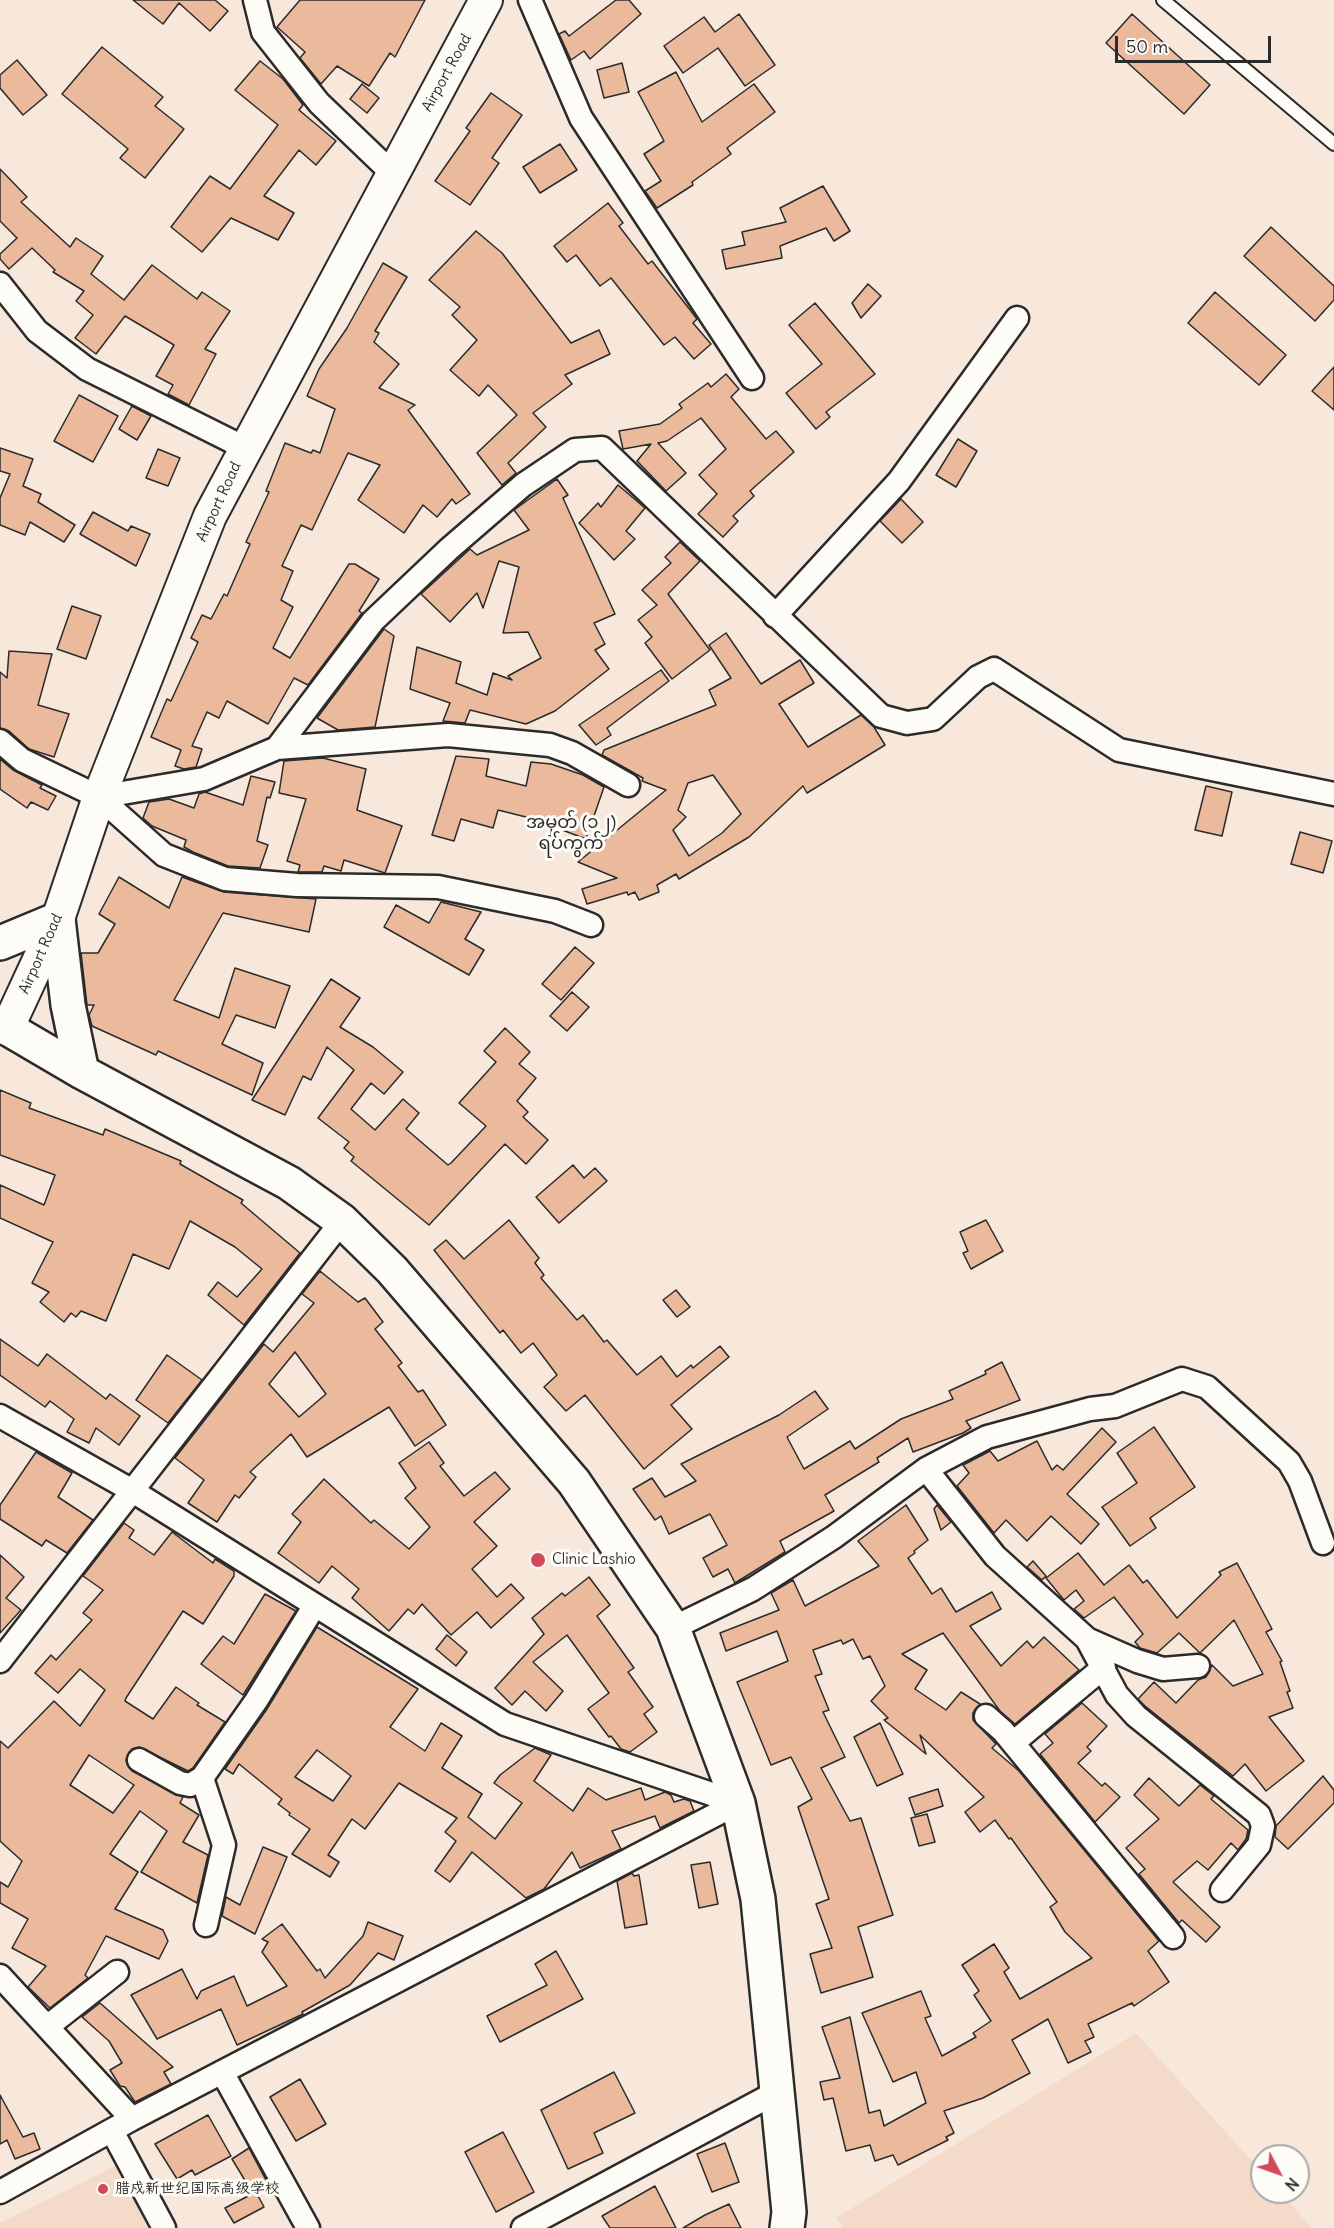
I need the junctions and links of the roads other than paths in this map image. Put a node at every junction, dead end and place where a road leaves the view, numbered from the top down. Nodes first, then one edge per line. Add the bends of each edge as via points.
1 (255, 0) edge
2 (486, 0) edge
3 (530, 0) edge
4 (1162, 0) edge
5 (1334, 144) edge
6 (392, 173) junction
7 (0, 284) edge
8 (1017, 318) dead end
9 (752, 378) dead end
10 (245, 448) junction
11 (775, 616) junction
12 (0, 741) edge
13 (277, 748) junction
14 (627, 785) dead end
15 (1334, 794) edge
16 (99, 797) junction
17 (58, 919) junction
18 (591, 924) dead end
19 (0, 943) edge
20 (4, 1027) edge
21 (82, 1072) junction
22 (342, 1221) junction
23 (0, 1416) edge
24 (926, 1468) junction
25 (130, 1490) junction
26 (1323, 1543) dead end
27 (315, 1605) junction
28 (674, 1628) junction
29 (1087, 1639) junction
30 (0, 1660) edge
31 (1198, 1666) dead end
32 (1104, 1667) junction
33 (986, 1716) dead end
34 (1012, 1743) junction
35 (139, 1760) dead end
36 (201, 1778) junction
37 (738, 1803) junction
38 (1222, 1890) dead end
39 (206, 1926) dead end
40 (1173, 1937) dead end
41 (117, 1972) dead end
42 (0, 1976) edge
43 (47, 2027) junction
44 (222, 2072) junction
45 (777, 2092) junction
46 (132, 2119) junction
47 (112, 2131) junction
48 (0, 2192) edge
49 (791, 2223) edge
50 (164, 2228) edge
51 (308, 2228) edge
52 (523, 2228) edge

1 - 6 street via 263,32 319,103
2 - 6 main road, Airport Road
3 - 9 street via 580,118
4 - 5 lane
6 - 10 main road, Airport Road
7 - 10 street via 38,332 87,369
8 - 11 street via 899,482
10 - 16 main road, Airport Road via 210,516
11 - 13 street via 602,448 575,450 522,484 373,621
11 - 15 street via 881,716 907,723 933,719 978,677 994,669 1119,750
12 - 16 street via 22,760
13 - 14 street via 448,735 550,745 572,753
13 - 16 street via 204,779
16 - 17 main road, Airport Road
16 - 18 street via 164,855 225,879 297,885 438,886 555,911
17 - 19 main road
17 - 20 main road, Airport Road
17 - 21 main road via 68,1005
20 - 21 main road
21 - 22 main road via 289,1183
22 - 25 street
22 - 28 main road via 392,1270 574,1482
23 - 25 street
24 - 26 street via 987,1437 1115,1406 1182,1379 1207,1387 1288,1462 1300,1481
24 - 28 street via 834,1538 753,1589
24 - 29 street via 995,1556
25 - 27 street
25 - 30 street
27 - 36 street via 256,1701
27 - 37 street via 505,1724
28 - 37 main road
29 - 31 street via 1163,1669
29 - 32 street
32 - 34 street
32 - 38 street via 1117,1695 1136,1716 1259,1815 1263,1826 1259,1845
33 - 34 street
34 - 40 street
35 - 36 street via 180,1783 190,1785
36 - 39 street via 224,1845
37 - 44 street
37 - 45 main road via 758,1899
41 - 43 street
42 - 43 street
43 - 46 street
44 - 46 street
44 - 51 street
45 - 49 main road
45 - 52 street
46 - 47 street
47 - 48 street
47 - 50 street

